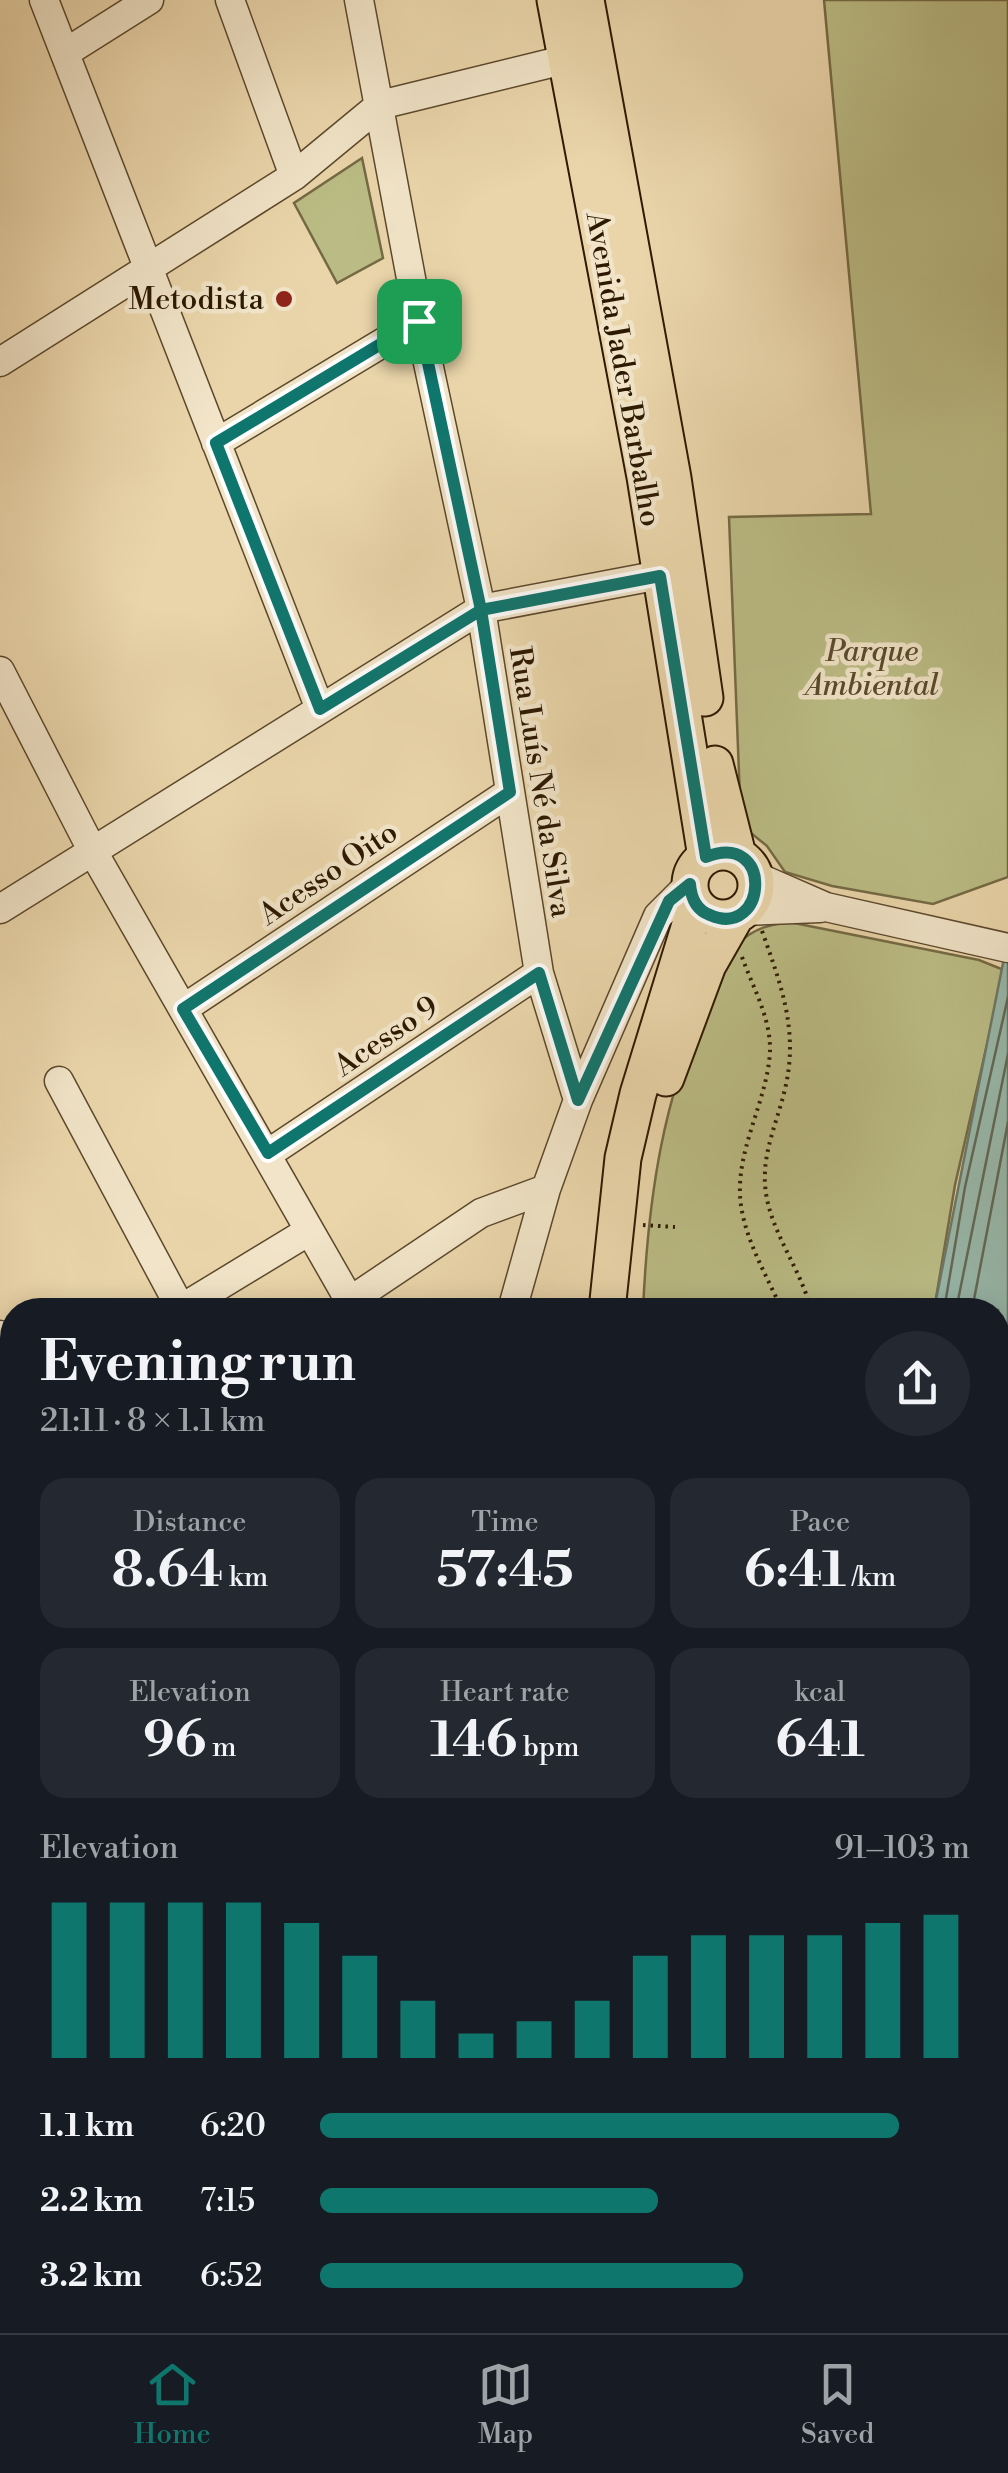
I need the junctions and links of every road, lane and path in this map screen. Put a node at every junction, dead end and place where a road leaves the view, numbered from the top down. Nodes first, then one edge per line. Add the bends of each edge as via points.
1 (44, 0) edge
2 (149, 0) edge
3 (230, 0) edge
4 (359, 0) edge
5 (554, 0) edge
6 (586, 0) edge
7 (65, 53) junction
8 (581, 56) junction
9 (380, 105) junction
10 (294, 176) junction
11 (147, 270) junction
12 (419, 321) junction
13 (0, 362) edge
14 (216, 443) junction
15 (673, 570) junction
16 (481, 610) junction
17 (0, 671) edge
18 (320, 709) junction
19 (510, 792) junction
20 (92, 850) junction
21 (717, 875) junction
22 (826, 907) junction
23 (0, 909) edge
24 (744, 925) junction
25 (994, 945) edge
26 (539, 973) junction
27 (183, 1009) junction
28 (60, 1081) dead end
29 (578, 1100) junction
30 (268, 1153) junction
31 (546, 1189) junction
32 (732, 1206) dead end
33 (741, 1206) junction
34 (634, 1226) junction
35 (676, 1227) dead end
36 (309, 1231) junction
37 (174, 1298) edge
38 (200, 1298) edge
39 (347, 1298) edge
40 (363, 1298) edge
41 (511, 1298) edge
42 (608, 1298) edge
43 (630, 1298) edge
44 (777, 1298) edge
45 (807, 1298) edge

1 - 7 street
2 - 7 street
3 - 10 street
4 - 9 street, Rua Luís Né da Silva
5 - 8 main road, Avenida Jader Barbalho
6 - 8 main road, Avenida Jader Barbalho
7 - 11 street
8 - 9 street
8 - 15 main road, Avenida Jader Barbalho
9 - 10 street
9 - 12 street, Rua Luís Né da Silva
10 - 11 street
11 - 13 street
11 - 14 street
12 - 14 street
12 - 16 street, Rua Luís Né da Silva
14 - 18 street
15 - 16 street
15 - 21 main road, Avenida Jader Barbalho
16 - 18 street
16 - 19 street, Rua Luís Né da Silva
17 - 20 street
18 - 20 street
19 - 26 street, Rua Luís Né da Silva
19 - 27 street, Acesso Oito
20 - 23 street
20 - 27 street
21 - 22 street
21 - 24 main road via 714,918
21 - 24 main road via 755,895
21 - 29 street via 658,916
21 - 42 main road via 638,1094 623,1158
22 - 24 street
22 - 25 street
24 - 33 path via 770,1049 742,1162
24 - 34 main road via 708,965 658,1102
24 - 45 path via 789,1006 790,1048 764,1171 769,1212
26 - 29 street, Rua Luís Né da Silva
26 - 30 street, Acesso 9
27 - 30 street
28 - 37 street
29 - 31 street
30 - 36 street
31 - 40 street via 481,1213
31 - 41 street
32 - 33 path
33 - 44 path
34 - 35 path
34 - 43 main road
36 - 38 street
36 - 39 street

